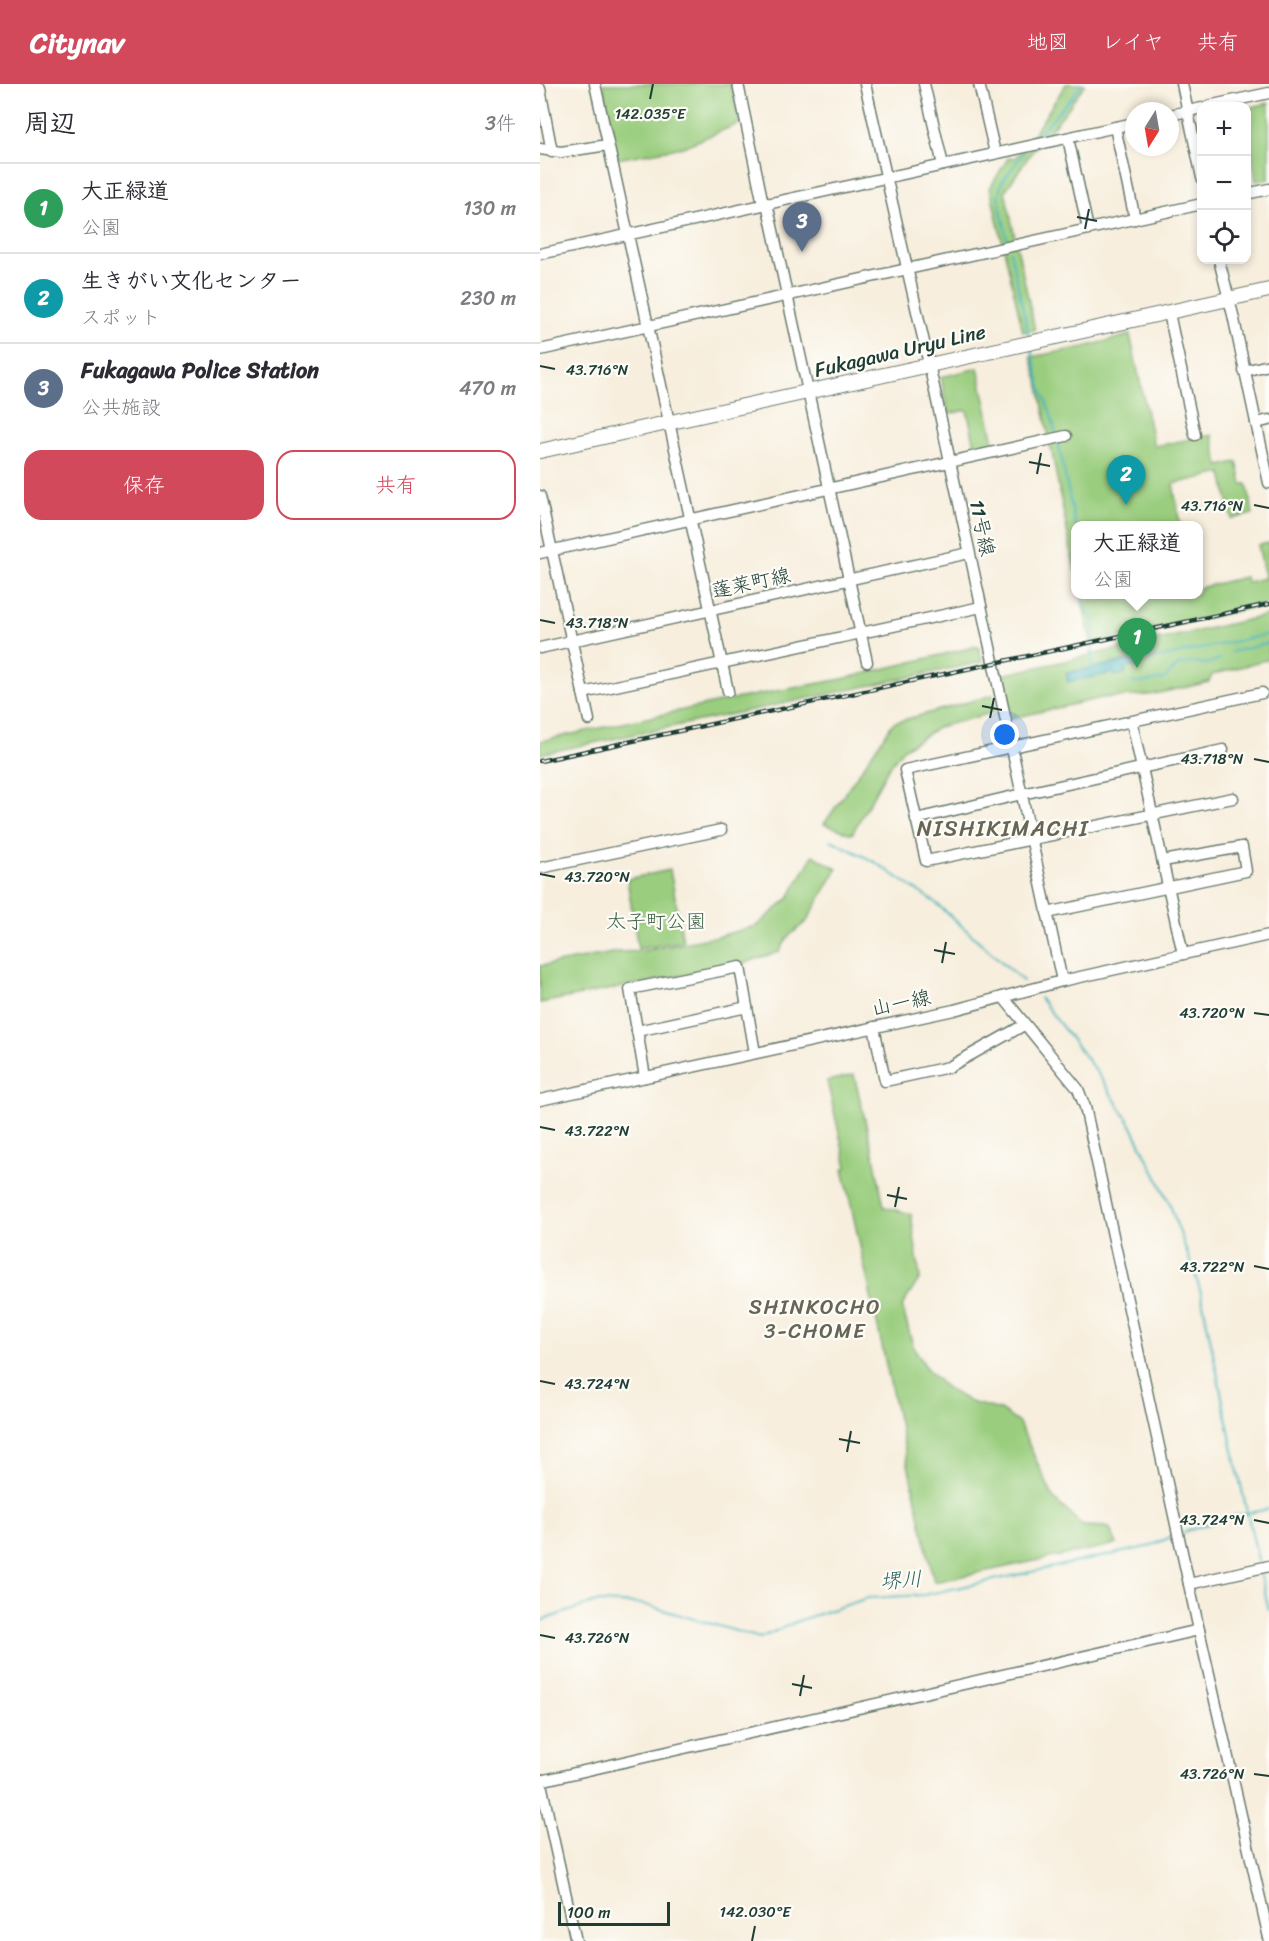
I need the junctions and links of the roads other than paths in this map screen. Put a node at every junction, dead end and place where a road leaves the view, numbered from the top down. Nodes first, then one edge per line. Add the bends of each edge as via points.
1 (595, 84) edge
2 (738, 84) edge
3 (924, 84) edge
4 (979, 84) edge
5 (1182, 84) edge
6 (869, 85) edge
7 (540, 89) edge
8 (1269, 93) edge
9 (1227, 102) edge
10 (1197, 109) edge
11 (1188, 111) junction
12 (1179, 113) edge
13 (1125, 125) edge
14 (1115, 127) junction
15 (1068, 138) junction
16 (608, 145) junction
17 (540, 150) edge
18 (552, 152) junction
19 (995, 153) junction
20 (1199, 156) edge
21 (942, 165) junction
22 (885, 177) junction
23 (1269, 189) edge
24 (1251, 193) edge
25 (765, 203) junction
26 (1197, 205) edge
27 (1135, 219) junction
28 (1088, 229) junction
29 (628, 234) junction
30 (540, 254) edge
31 (1220, 264) edge
32 (906, 268) junction
33 (1269, 290) edge
34 (787, 295) junction
35 (1228, 299) junction
36 (1169, 313) junction
37 (648, 325) junction
38 (540, 350) edge
39 (929, 364) junction
40 (1269, 366) edge
41 (1244, 371) junction
42 (808, 392) junction
43 (1269, 420) edge
44 (669, 422) junction
45 (1256, 423) junction
46 (1195, 435) dead end
47 (1066, 436) dead end
48 (540, 451) edge
49 (949, 462) junction
50 (1268, 478) edge
51 (829, 489) junction
52 (540, 495) edge
53 (690, 518) junction
54 (552, 550) junction
55 (540, 553) edge
56 (969, 553) junction
57 (849, 580) junction
58 (981, 607) junction
59 (710, 610) junction
60 (861, 633) junction
61 (571, 641) junction
62 (540, 648) edge
63 (867, 662) dead end
64 (722, 664) junction
65 (728, 691) dead end
66 (583, 693) junction
67 (1262, 693) dead end
68 (589, 720) dead end
69 (1132, 723) junction
70 (1011, 748) junction
71 (1222, 750) dead end
72 (1143, 769) junction
73 (1022, 794) junction
74 (1233, 798) dead end
75 (1153, 814) junction
76 (916, 819) junction
77 (721, 830) dead end
78 (1031, 839) junction
79 (1163, 861) junction
80 (540, 868) edge
81 (1168, 887) junction
82 (1047, 913) junction
83 (1269, 935) edge
84 (1183, 954) junction
85 (1062, 981) junction
86 (1003, 997) junction
87 (747, 1007) junction
88 (1024, 1025) junction
89 (874, 1027) junction
90 (637, 1031) junction
91 (754, 1053) junction
92 (645, 1077) junction
93 (540, 1100) edge
94 (1269, 1566) edge
95 (1189, 1584) junction
96 (1199, 1630) junction
97 (540, 1781) edge
98 (1269, 1938) edge
99 (576, 1941) edge

1 - 16 street
2 - 25 street
3 - 21 street
4 - 19 street
5 - 11 street
6 - 22 street, 11号線
7 - 18 street
8 - 9 street
10 - 11 street
11 - 12 street
11 - 20 street
13 - 14 street
14 - 15 street
14 - 27 street
15 - 19 street
15 - 28 street
16 - 18 street
16 - 29 street
17 - 18 street
19 - 21 street
21 - 22 street
22 - 25 street
22 - 32 street, 11号線
23 - 24 street
25 - 29 street
25 - 34 street
26 - 27 street
27 - 28 street
28 - 32 street
29 - 30 street
29 - 37 street
31 - 35 street
32 - 34 street
32 - 39 street, 11号線
33 - 35 main road, Fukagawa Uryu Line
34 - 37 street
34 - 42 street
35 - 36 main road, Fukagawa Uryu Line
35 - 41 street
36 - 39 main road, Fukagawa Uryu Line
36 - 46 street
37 - 38 street
37 - 44 street
39 - 42 main road, Fukagawa Uryu Line
39 - 49 street, 11号線
40 - 41 street
41 - 45 street
42 - 44 main road, Fukagawa Uryu Line
42 - 51 street
43 - 45 street
44 - 48 main road, Fukagawa Uryu Line
44 - 53 street
45 - 50 street
47 - 49 street
49 - 51 street
49 - 56 street, 11号線
51 - 53 street
51 - 57 street
52 - 54 street
53 - 54 street
53 - 59 street
54 - 55 street
54 - 61 street
56 - 57 street, 蓬莱町線
56 - 58 street, 11号線
57 - 59 street, 蓬莱町線
57 - 60 street
58 - 60 street
58 - 70 street, 11号線
59 - 61 street, 蓬莱町線
59 - 64 street
60 - 63 street
60 - 64 street
61 - 62 street, 蓬莱町線
61 - 66 street
64 - 65 street
64 - 66 street
66 - 68 street
67 - 69 street
69 - 70 street
69 - 72 street
70 - 73 street, 11号線
70 - 76 street via 905,770
71 - 72 street
72 - 73 street
72 - 75 street
73 - 76 street
73 - 78 street, 11号線
74 - 75 street
75 - 78 street
75 - 79 street
76 - 78 street via 926,861
77 - 80 street
78 - 82 street, 11号線
79 - 81 street
79 - 81 street via 1242,847 1246,871
81 - 82 street
81 - 84 street
82 - 85 street, 11号線
83 - 84 street, 山一線
84 - 85 street, 山一線
85 - 86 street, 山一線
86 - 88 street
86 - 89 street, 山一線
87 - 90 street
87 - 90 street via 740,967 630,989
87 - 91 street
88 - 89 street via 949,1067 885,1082
88 - 95 street via 1077,1089 1085,1107
89 - 91 street, 山一線
90 - 92 street
91 - 92 street, 山一線
92 - 93 street, 山一線
94 - 95 street
95 - 96 street
96 - 97 street
96 - 98 street
97 - 99 street

